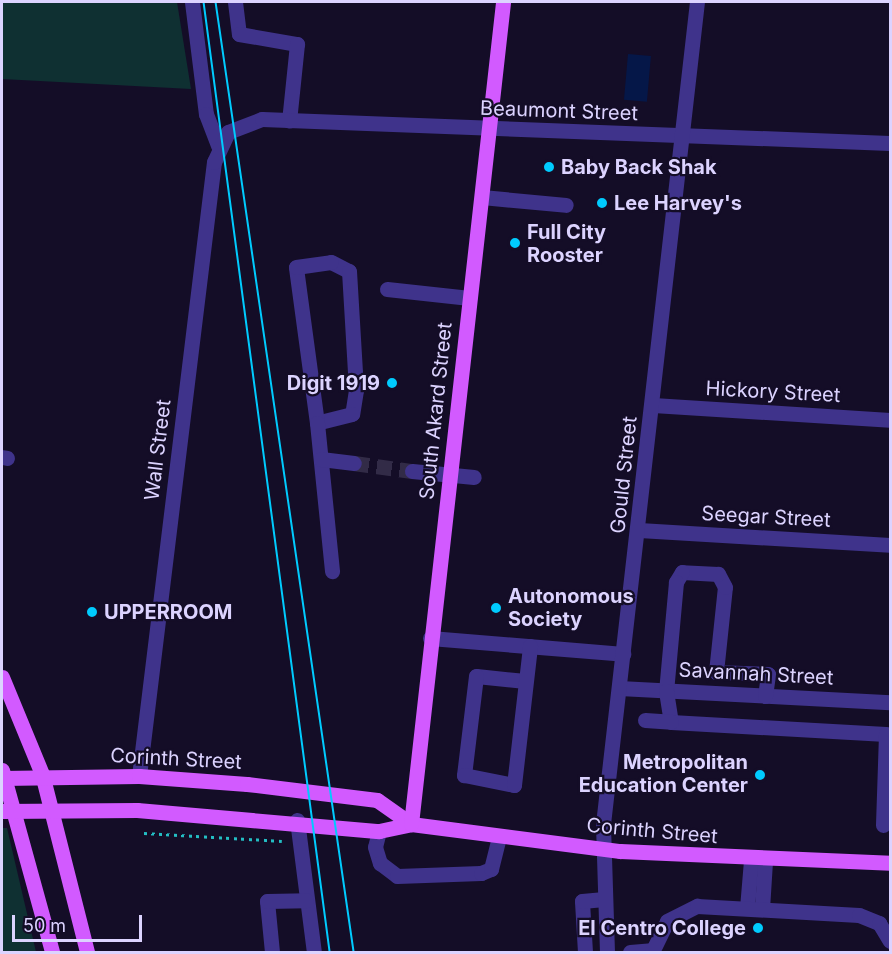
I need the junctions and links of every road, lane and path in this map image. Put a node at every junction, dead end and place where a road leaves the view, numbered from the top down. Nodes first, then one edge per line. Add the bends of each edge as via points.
1 (192, 2) edge
2 (234, 2) edge
3 (503, 2) edge
4 (697, 2) edge
5 (289, 121) junction
6 (491, 129) junction
7 (228, 132) joint
8 (683, 138) junction
9 (891, 143) edge
10 (218, 146) junction
11 (482, 197) junction
12 (566, 205) dead end
13 (387, 289) dead end
14 (470, 298) junction
15 (653, 405) junction
16 (891, 420) edge
17 (317, 423) junction
18 (321, 459) junction
19 (354, 463) tunnel mouth
20 (412, 471) tunnel mouth
21 (450, 476) junction
22 (474, 477) dead end
23 (639, 530) junction
24 (891, 544) edge
25 (332, 571) dead end
26 (430, 638) junction
27 (530, 646) junction
28 (623, 654) junction
29 (2, 677) edge
30 (525, 681) junction
31 (619, 688) junction
32 (666, 691) junction
33 (765, 696) junction
34 (891, 702) edge
35 (645, 720) dead end
36 (671, 723) junction
37 (42, 774) junction
38 (2, 775) edge
39 (139, 776) junction
40 (887, 793) edge
41 (51, 809) junction
42 (7, 810) edge
43 (297, 820) junction
44 (411, 825) junction
45 (883, 825) dead end
46 (379, 831) junction
47 (144, 833) dead end
48 (499, 836) junction
49 (282, 841) dead end
50 (602, 849) junction
51 (758, 860) junction
52 (891, 863) edge
53 (604, 899) junction
54 (306, 900) junction
55 (755, 909) junction
56 (891, 941) edge
57 (652, 951) edge
58 (52, 952) edge
59 (87, 952) edge
60 (272, 952) edge
61 (314, 952) edge
62 (585, 952) edge
63 (608, 952) edge
64 (630, 952) edge

1 - 10 street via 206,114
2 - 5 street via 239,34 297,44
3 - 6 main road, South Akard Street
4 - 8 street, Gould Street
5 - 6 street, Beaumont Street
5 - 7 street, Beaumont Street via 262,119
6 - 8 street, Beaumont Street
6 - 11 main road, South Akard Street
7 - 10 street, Wall Street
8 - 9 street, Beaumont Street
8 - 15 street, Gould Street
10 - 39 street, Wall Street
11 - 12 street
11 - 14 main road, South Akard Street
13 - 14 street
14 - 21 main road, South Akard Street
15 - 16 street, Hickory Street
15 - 23 street, Gould Street
17 - 17 street via 352,414 356,390 349,271 331,262 296,267
17 - 18 street
18 - 19 street
18 - 25 street
20 - 21 street
21 - 22 street
21 - 26 main road, South Akard Street
23 - 24 street, Seegar Street
23 - 28 street, Gould Street
26 - 27 street
26 - 44 main road, South Akard Street
27 - 28 street
27 - 30 street
28 - 31 street, Gould Street
29 - 37 main road
30 - 30 street via 514,785 464,775 476,676
31 - 32 street, Savannah Street
31 - 50 street, Gould Street
32 - 33 street, Savannah Street
32 - 33 street via 676,582 682,572 718,574 725,586 716,672 768,674
32 - 36 street
33 - 34 street, Savannah Street
35 - 36 street
36 - 40 street via 886,734
37 - 38 main road, Corinth Street
37 - 39 main road, Corinth Street
37 - 41 main road
38 - 42 main road
39 - 44 main road, Corinth Street via 377,800
40 - 45 street
41 - 42 main road, Corinth Street
41 - 43 main road, Corinth Street
41 - 59 main road
42 - 58 main road
43 - 46 main road, Corinth Street
43 - 54 street
44 - 46 main road, Corinth Street
44 - 48 main road, Corinth Street
46 - 48 street via 375,847 380,863 397,876 481,873 491,869
47 - 49 path
48 - 50 main road, Corinth Street
50 - 51 main road, Corinth Street
50 - 53 street, Gould Street
51 - 52 main road, Corinth Street
51 - 55 street
53 - 62 street via 582,901
53 - 63 street, Gould Street
54 - 60 street via 267,901
54 - 61 street
55 - 56 street via 859,915 879,923
55 - 57 street via 697,906 681,911 657,934
57 - 64 street

